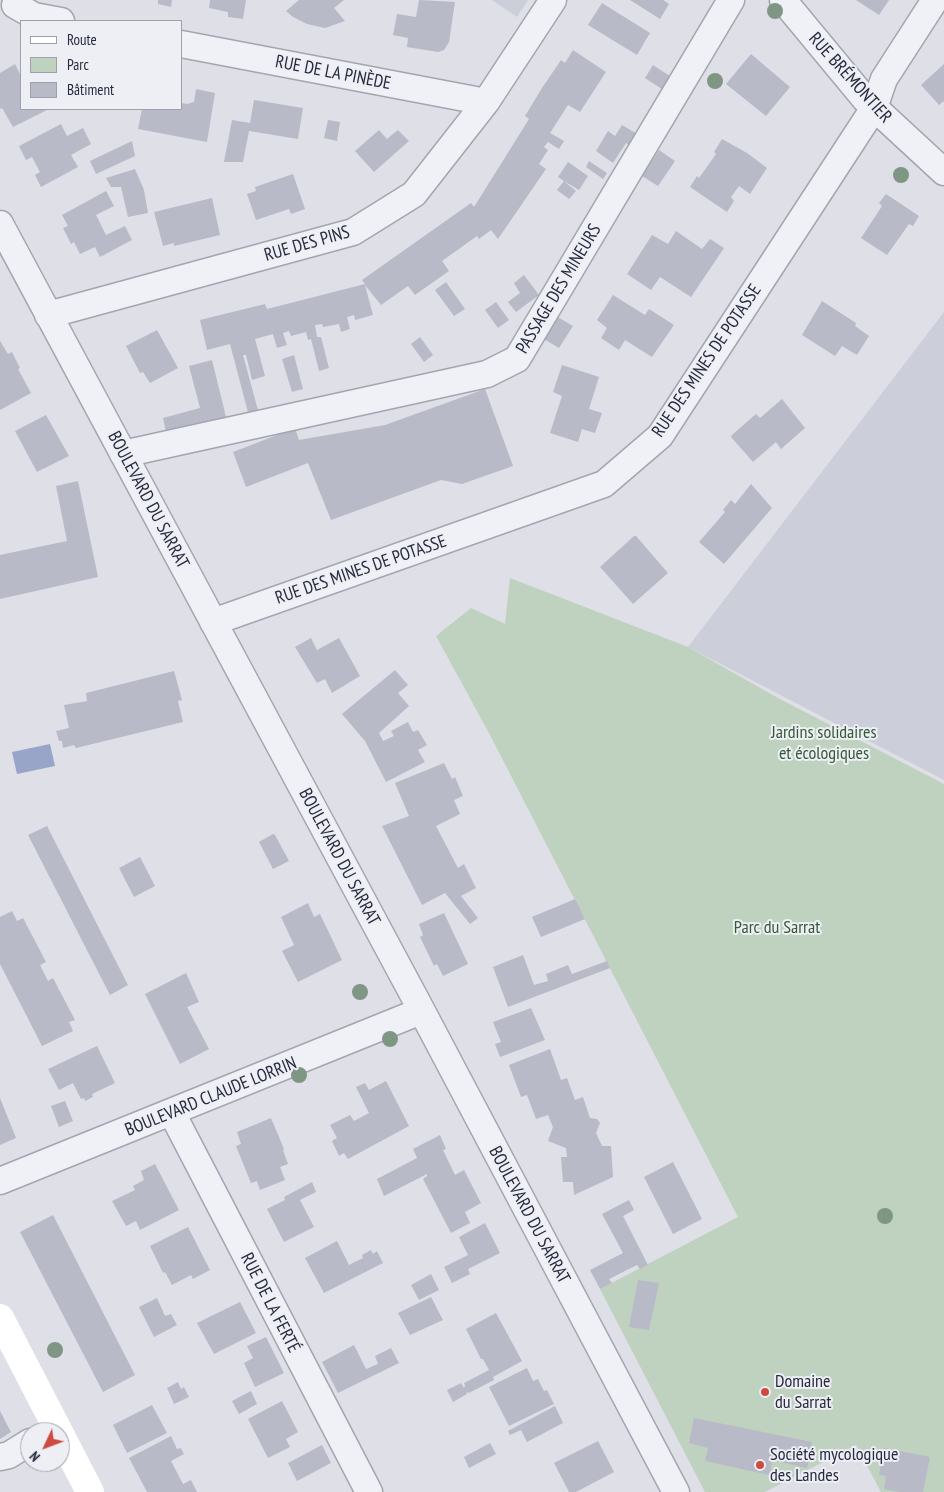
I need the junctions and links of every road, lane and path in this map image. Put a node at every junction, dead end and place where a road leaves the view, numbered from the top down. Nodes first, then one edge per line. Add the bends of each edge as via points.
1 (554, 0) edge
2 (732, 0) edge
3 (783, 0) edge
4 (935, 0) edge
5 (11, 7) edge
6 (56, 20) edge
7 (182, 44) edge
8 (486, 102) junction
9 (874, 108) junction
10 (944, 172) edge
11 (0, 224) edge
12 (48, 314) junction
13 (123, 454) junction
14 (213, 622) junction
15 (421, 1011) junction
16 (172, 1113) junction
17 (0, 1182) edge
18 (0, 1318) edge
19 (51, 1422) edge
20 (70, 1457) edge
21 (90, 1492) edge
22 (369, 1492) edge
23 (676, 1492) edge

1 - 8 street, RUE DES PINS
2 - 13 street, PASSAGE DES MINEURS via 517,359 487,374
3 - 9 street, RUE BRÉMONTIER
4 - 9 street, RUE DES MINES DE POTASSE via 884,79
5 - 6 street
7 - 8 street, RUE DE LA PINÈDE
8 - 12 street, RUE DES PINS via 414,194 353,232
9 - 10 street, RUE BRÉMONTIER
9 - 14 street, RUE DES MINES DE POTASSE via 660,436 604,484
11 - 12 street, BOULEVARD DU SARRAT
12 - 13 street, BOULEVARD DU SARRAT
13 - 14 street, BOULEVARD DU SARRAT
14 - 15 street, BOULEVARD DU SARRAT
15 - 16 street, BOULEVARD CLAUDE LORRIN
15 - 23 street, BOULEVARD DU SARRAT
16 - 17 street, BOULEVARD CLAUDE LORRIN
16 - 22 street, RUE DE LA FERTÉ
18 - 19 street
20 - 21 street

